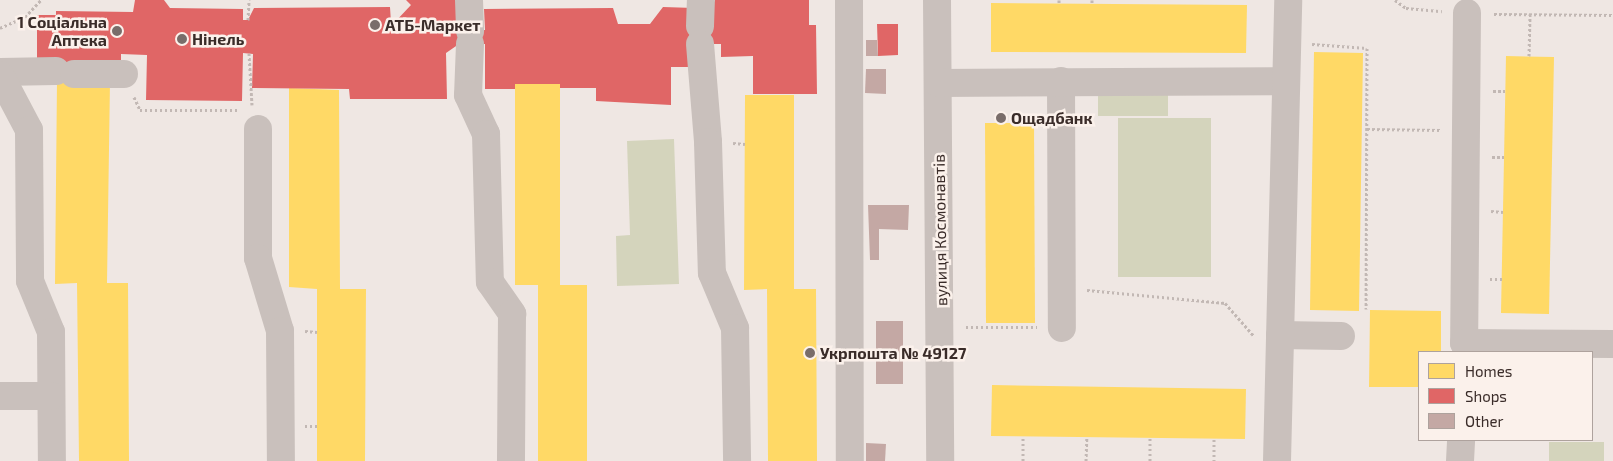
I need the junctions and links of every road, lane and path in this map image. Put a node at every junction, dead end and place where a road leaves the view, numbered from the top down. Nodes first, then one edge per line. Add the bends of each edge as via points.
1 (41, 0) edge
2 (249, 0) edge
3 (469, 0) edge
4 (849, 0) edge
5 (937, 0) edge
6 (1288, 0) edge
7 (1395, 0) edge
8 (1467, 13) junction
9 (1530, 14) junction
10 (1613, 16) edge
11 (248, 20) dead end
12 (700, 23) edge
13 (0, 28) edge
14 (1286, 43) junction
15 (249, 53) dead end
16 (1529, 56) dead end
17 (0, 74) edge
18 (124, 74) joint
19 (1061, 81) junction
20 (1286, 81) junction
21 (938, 83) junction
22 (255, 119) junction
23 (1367, 128) junction
24 (1415, 129) dead end
25 (1062, 288) junction
26 (1366, 308) dead end
27 (941, 327) junction
28 (1062, 328) joint
29 (1280, 335) junction
30 (1341, 336) dead end
31 (1613, 344) edge
32 (1464, 348) edge
33 (1279, 366) junction
34 (0, 396) edge
35 (51, 396) junction
36 (1023, 436) dead end
37 (1086, 437) dead end
38 (1150, 438) dead end
39 (1214, 439) dead end
40 (1460, 441) edge
41 (52, 461) edge
42 (281, 461) edge
43 (511, 461) edge
44 (736, 461) edge
45 (850, 461) edge
46 (940, 461) edge
47 (1023, 461) edge
48 (1086, 461) edge
49 (1150, 461) edge
50 (1214, 461) edge
51 (1277, 461) edge
52 (1460, 461) edge

1 - 13 path via 25,17
2 - 11 path
3 - 43 street via 468,95 486,134 490,282 512,314
4 - 45 street
5 - 21 street, вулиця Космонавтів
6 - 14 street
7 - 8 path via 1406,8
8 - 9 path
8 - 32 street
9 - 10 path
9 - 16 path
12 - 44 street via 712,273 735,328
14 - 20 street
14 - 23 path via 1368,48
15 - 22 path via 249,96
17 - 18 street
17 - 35 street via 28,130 30,281 51,332
18 - 22 path via 140,110
19 - 20 street
19 - 21 street
19 - 25 street
20 - 29 street
21 - 27 street, вулиця Космонавтів
22 - 42 street via 258,258 280,331
23 - 24 path
23 - 26 path
25 - 28 street
25 - 33 path via 1224,302
27 - 28 path
27 - 46 street, вулиця Космонавтів
29 - 30 street
29 - 33 street
31 - 32 street
33 - 51 street
34 - 35 street
35 - 41 street
36 - 47 path
37 - 48 path
38 - 49 path
39 - 50 path
40 - 52 street

